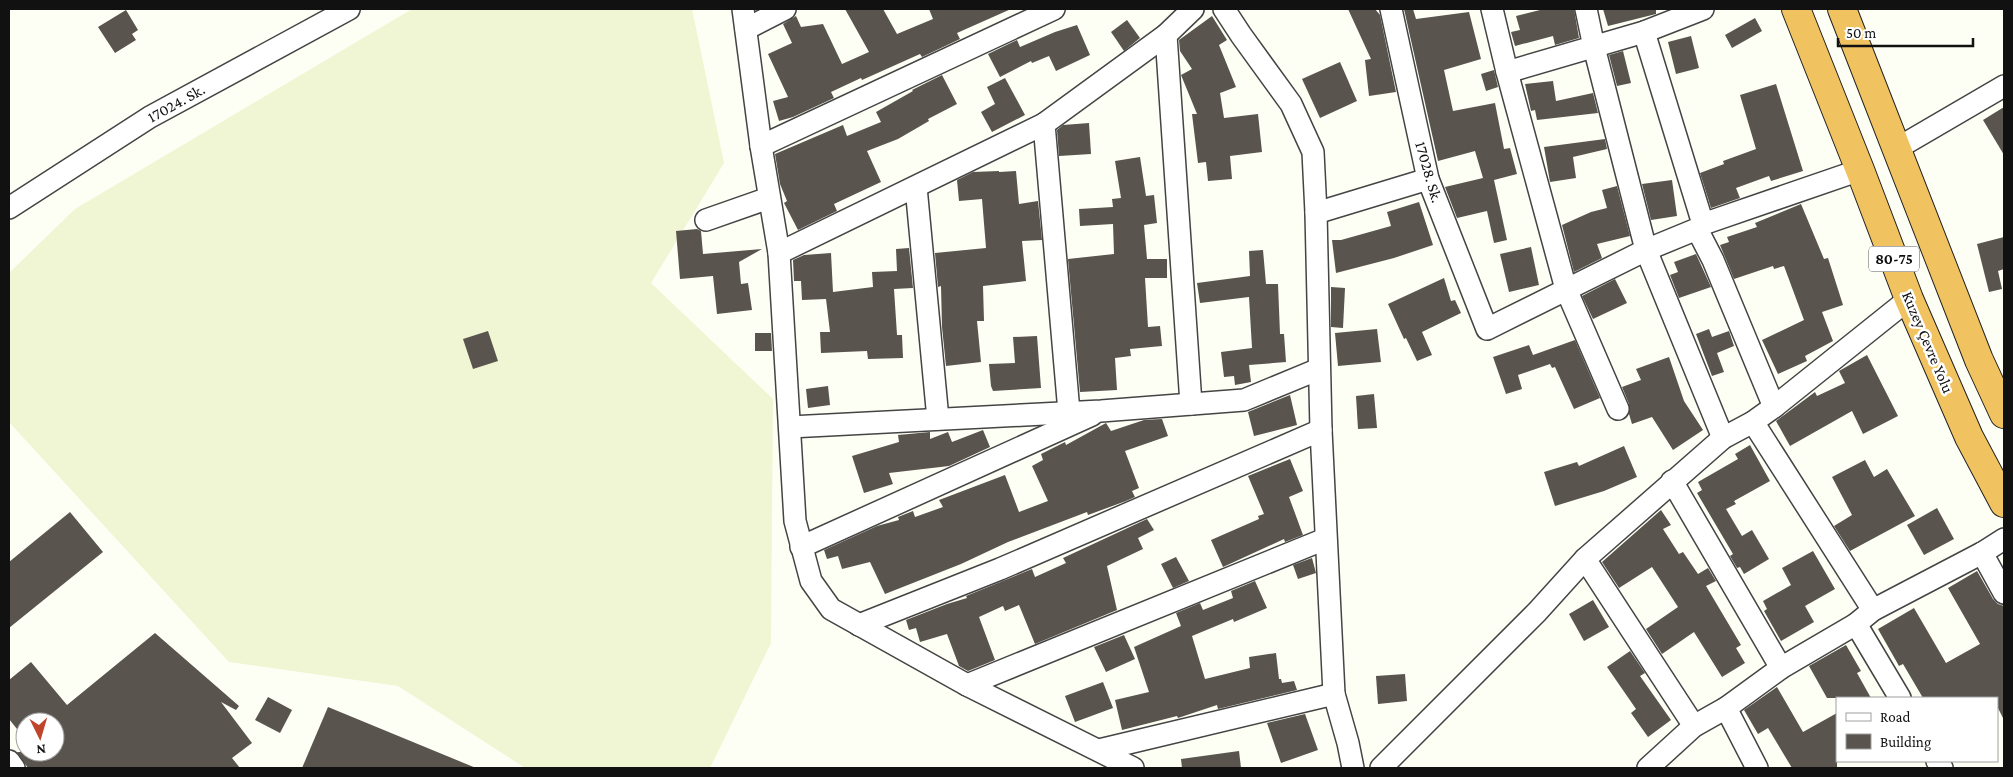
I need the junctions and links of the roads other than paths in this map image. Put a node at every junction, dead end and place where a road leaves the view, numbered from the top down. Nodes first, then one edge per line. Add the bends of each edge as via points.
1 (348, 9) edge
2 (785, 9) edge
3 (1054, 9) edge
4 (1192, 9) edge
5 (1224, 9) edge
6 (1391, 9) edge
7 (1492, 9) edge
8 (1586, 9) edge
9 (1703, 9) edge
10 (1796, 9) edge
11 (1842, 9) edge
12 (745, 19) edge
13 (1644, 32) junction
14 (1166, 35) junction
15 (1594, 47) junction
16 (1507, 72) junction
17 (2004, 86) edge
18 (1044, 124) junction
19 (761, 146) junction
20 (1896, 149) junction
21 (1860, 170) junction
22 (1428, 179) junction
23 (916, 187) junction
24 (769, 198) junction
25 (9, 208) edge
26 (1316, 213) junction
27 (706, 220) dead end
28 (1700, 226) junction
29 (1646, 250) junction
30 (779, 253) junction
31 (1566, 289) junction
32 (1909, 298) junction
33 (1318, 369) junction
34 (1191, 404) junction
35 (1774, 407) junction
36 (1618, 410) dead end
37 (1101, 411) junction
38 (1069, 412) junction
39 (2004, 414) edge
40 (938, 420) junction
41 (1753, 422) junction
42 (790, 427) junction
43 (1321, 430) junction
44 (1723, 438) junction
45 (1672, 481) junction
46 (2004, 503) edge
47 (1325, 538) junction
48 (2004, 539) edge
49 (801, 547) junction
50 (1982, 553) junction
51 (1584, 559) junction
52 (2004, 593) edge
53 (1873, 610) junction
54 (1856, 624) junction
55 (859, 625) junction
56 (1781, 668) junction
57 (968, 685) junction
58 (1334, 694) junction
59 (1899, 697) edge
60 (1726, 708) junction
61 (1694, 726) junction
62 (1099, 750) junction
63 (9, 761) edge
64 (14, 768) edge
65 (1133, 768) edge
66 (1353, 768) edge
67 (1381, 768) edge
68 (1648, 768) edge
69 (1757, 768) edge

1 - 25 street, 17024. Sk. via 150,117
2 - 12 street
3 - 19 street
4 - 14 street
5 - 26 street via 1292,104 1312,152
6 - 22 street, 17028. Sk.
7 - 16 street
8 - 15 street
9 - 13 street
10 - 21 highway, Kuzey Çevre Yolu / 80-75
11 - 20 highway, 80-75
12 - 19 street
13 - 15 street
13 - 28 street
14 - 18 street
14 - 34 street
15 - 16 street
15 - 29 street
16 - 31 street
17 - 20 street
18 - 23 street
18 - 38 street
19 - 24 street
20 - 39 highway, 80-75 via 1979,360
21 - 28 street
21 - 32 highway, Kuzey Çevre Yolu / 80-75
22 - 26 street
22 - 31 street, 17028. Sk. via 1487,329
23 - 30 street
23 - 40 street
24 - 27 street
24 - 30 street
26 - 33 street
28 - 29 street
28 - 35 street
29 - 31 street
29 - 44 street
30 - 42 street
31 - 36 street
32 - 35 street
32 - 46 highway, Kuzey Çevre Yolu / 80-75 via 1969,437
33 - 34 street via 1244,400
33 - 43 street
34 - 37 street
35 - 41 street
37 - 38 street
37 - 49 street
38 - 40 street
40 - 42 street
41 - 44 street
41 - 53 street
42 - 49 street via 795,521
43 - 47 street
43 - 55 street via 1000,569
44 - 45 street
45 - 51 street
45 - 56 street
47 - 57 street
47 - 58 street
48 - 50 street
49 - 55 street via 811,581 830,608
50 - 52 street
50 - 53 street
51 - 61 street
51 - 67 street via 1537,612
53 - 54 street
54 - 56 street
54 - 59 street
55 - 57 street
56 - 60 street
57 - 62 street
58 - 62 street
58 - 66 street
60 - 61 street
60 - 69 street
61 - 68 street
62 - 65 street
63 - 64 street

